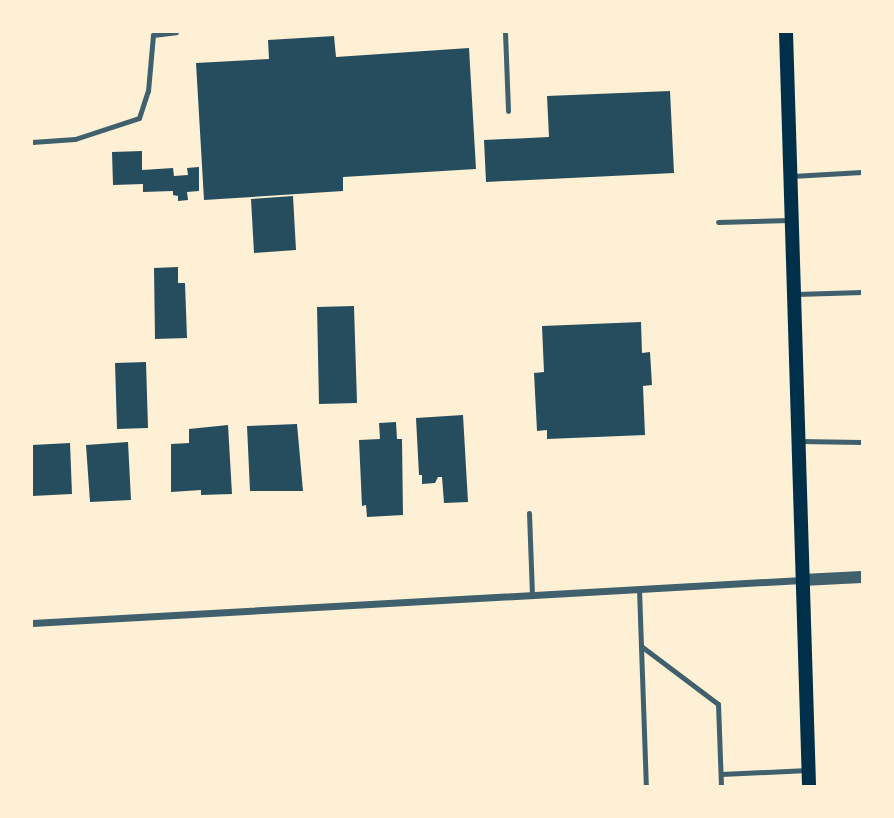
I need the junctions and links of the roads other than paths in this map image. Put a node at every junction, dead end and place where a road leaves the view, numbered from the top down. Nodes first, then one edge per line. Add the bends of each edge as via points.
1 (176, 32) edge
2 (505, 32) edge
3 (786, 32) edge
4 (508, 111) dead end
5 (32, 142) edge
6 (863, 172) edge
7 (788, 176) junction
8 (790, 220) junction
9 (718, 222) dead end
10 (863, 292) edge
11 (792, 294) junction
12 (798, 441) junction
13 (863, 442) edge
14 (529, 513) dead end
15 (863, 577) edge
16 (802, 580) junction
17 (639, 589) junction
18 (532, 594) junction
19 (32, 623) edge
20 (641, 645) junction
21 (808, 770) junction
22 (721, 774) junction
23 (646, 786) edge
24 (721, 786) edge
25 (808, 786) edge

1 - 5 lane via 153,35 148,91 139,118 75,139
2 - 4 lane
3 - 7 main road
6 - 7 lane
7 - 8 main road
8 - 9 lane
8 - 11 main road
10 - 11 lane
11 - 12 main road
12 - 13 lane
12 - 16 main road
14 - 18 lane
15 - 16 street
16 - 17 street
16 - 21 main road
17 - 18 street
17 - 20 lane
18 - 19 street
20 - 22 lane via 718,704
20 - 23 lane
21 - 22 lane
21 - 25 main road
22 - 24 lane

